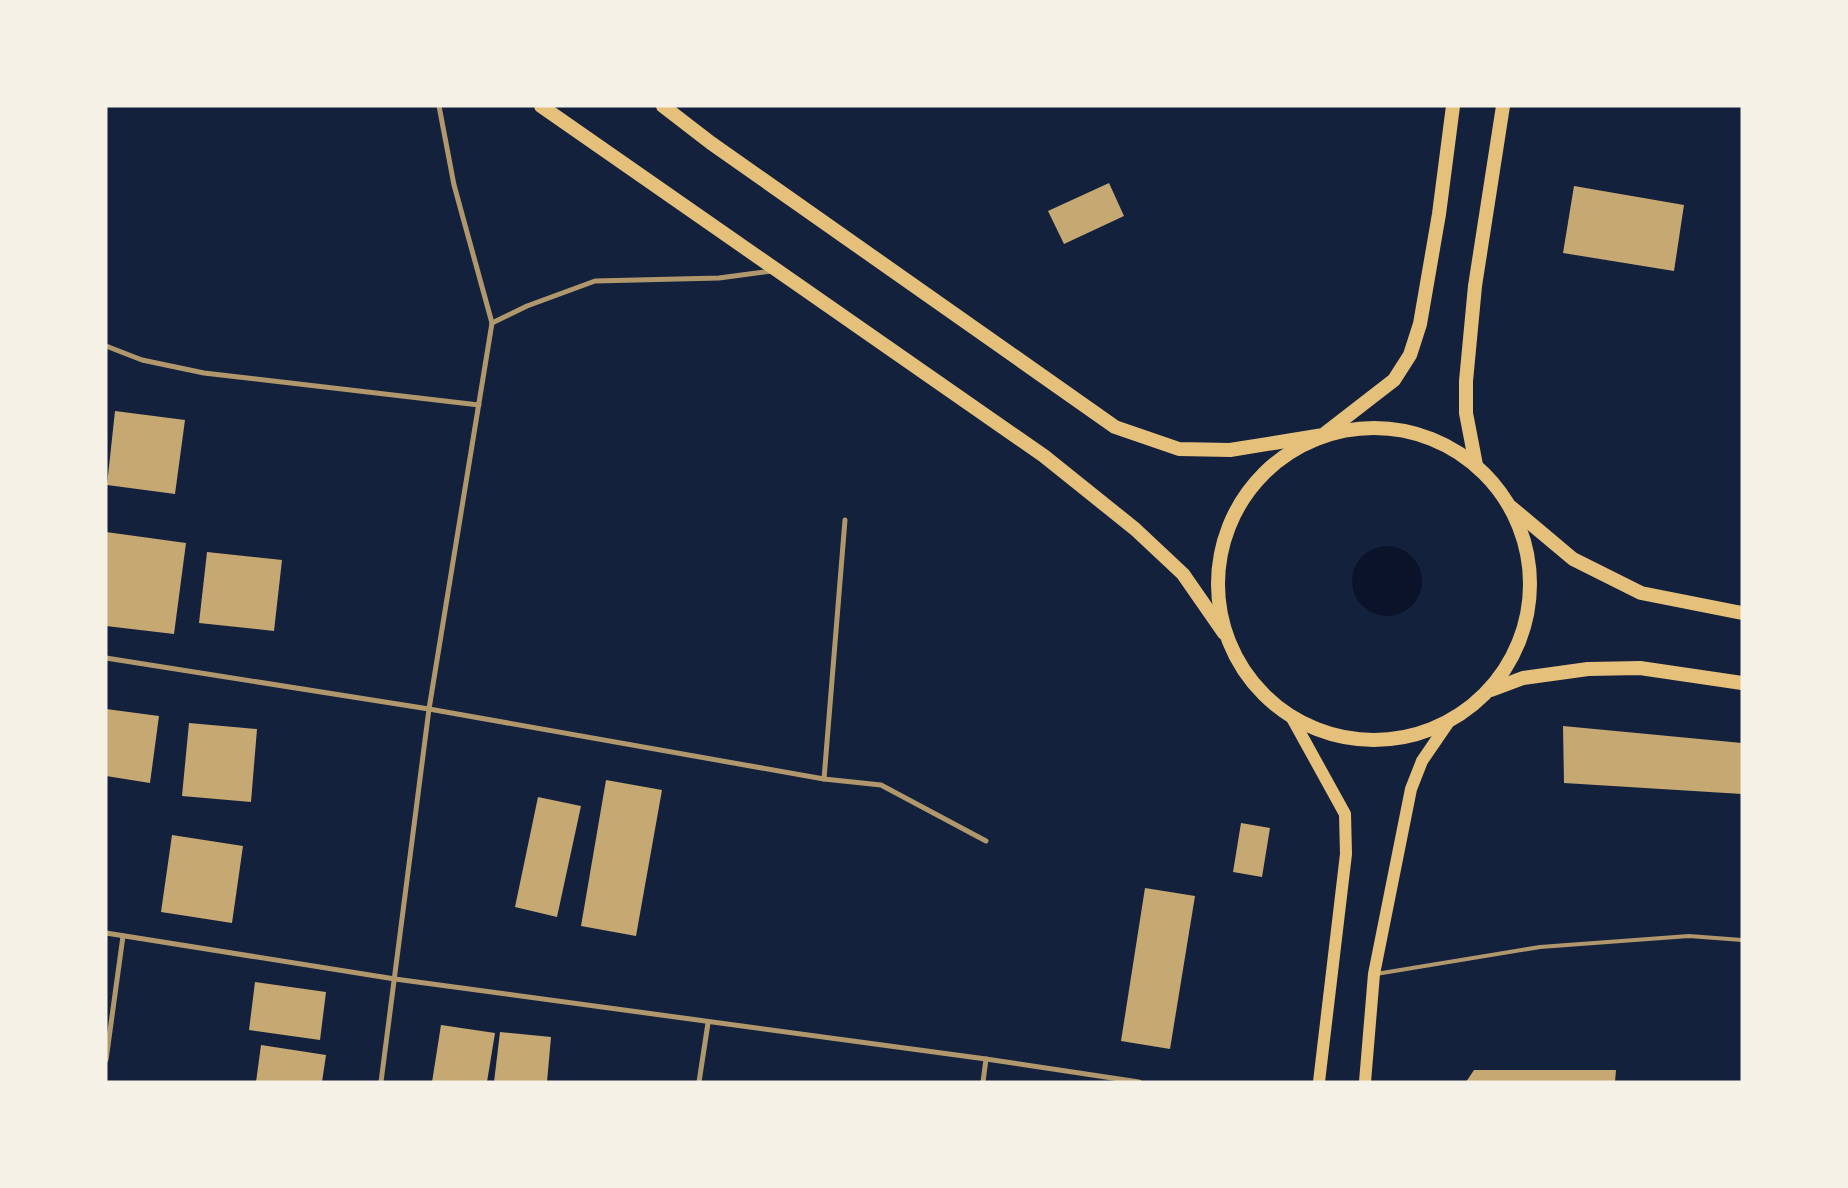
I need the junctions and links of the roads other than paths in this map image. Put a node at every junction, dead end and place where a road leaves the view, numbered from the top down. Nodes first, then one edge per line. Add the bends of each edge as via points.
1 (439, 106) edge
2 (541, 106) edge
3 (663, 106) edge
4 (1453, 106) edge
5 (1503, 106) edge
6 (777, 270) junction
7 (492, 323) junction
8 (106, 346) edge
9 (479, 405) junction
10 (1323, 435) junction
11 (1476, 465) junction
12 (1511, 506) junction
13 (845, 520) dead end
14 (1742, 613) edge
15 (1227, 638) junction
16 (106, 658) edge
17 (1742, 683) edge
18 (1491, 690) junction
19 (429, 709) junction
20 (1292, 718) junction
21 (1448, 723) junction
22 (824, 780) junction
23 (986, 842) dead end
24 (106, 933) edge
25 (123, 936) junction
26 (1742, 940) edge
27 (1374, 974) junction
28 (395, 979) junction
29 (708, 1023) junction
30 (986, 1059) junction
31 (106, 1060) edge
32 (381, 1082) edge
33 (699, 1082) edge
34 (983, 1082) edge
35 (1139, 1082) edge
36 (1319, 1082) edge
37 (1365, 1082) edge

1 - 7 street via 454,185
2 - 6 highway
3 - 10 highway via 1115,427 1179,449 1230,450
4 - 10 highway via 1439,214 1420,324 1410,355 1394,380
5 - 11 highway via 1475,286 1466,381 1466,413
6 - 7 street via 719,278 595,281 527,306
6 - 15 highway via 1044,456 1135,529 1183,574
7 - 9 street
8 - 9 street via 142,360 204,373
9 - 19 street
10 - 11 highway via 1377,426 1430,436
10 - 15 highway via 1279,458 1245,494 1224,539 1217,588
11 - 12 highway
12 - 14 highway via 1573,559 1641,593
12 - 18 highway via 1528,552 1530,601 1518,649
13 - 22 street
15 - 20 highway via 1251,681
16 - 19 street
17 - 18 highway via 1640,668 1614,668 1523,678
18 - 21 highway
19 - 22 street
19 - 28 street
20 - 21 highway via 1343,738 1397,740
20 - 36 main road via 1345,814 1346,854
21 - 27 main road via 1422,761 1411,789
22 - 23 street via 881,784
24 - 25 street
25 - 28 street
25 - 31 street
26 - 27 lane via 1689,936 1540,947
27 - 37 main road
28 - 29 street
28 - 32 street
29 - 30 street
29 - 33 street
30 - 34 street
30 - 35 street

